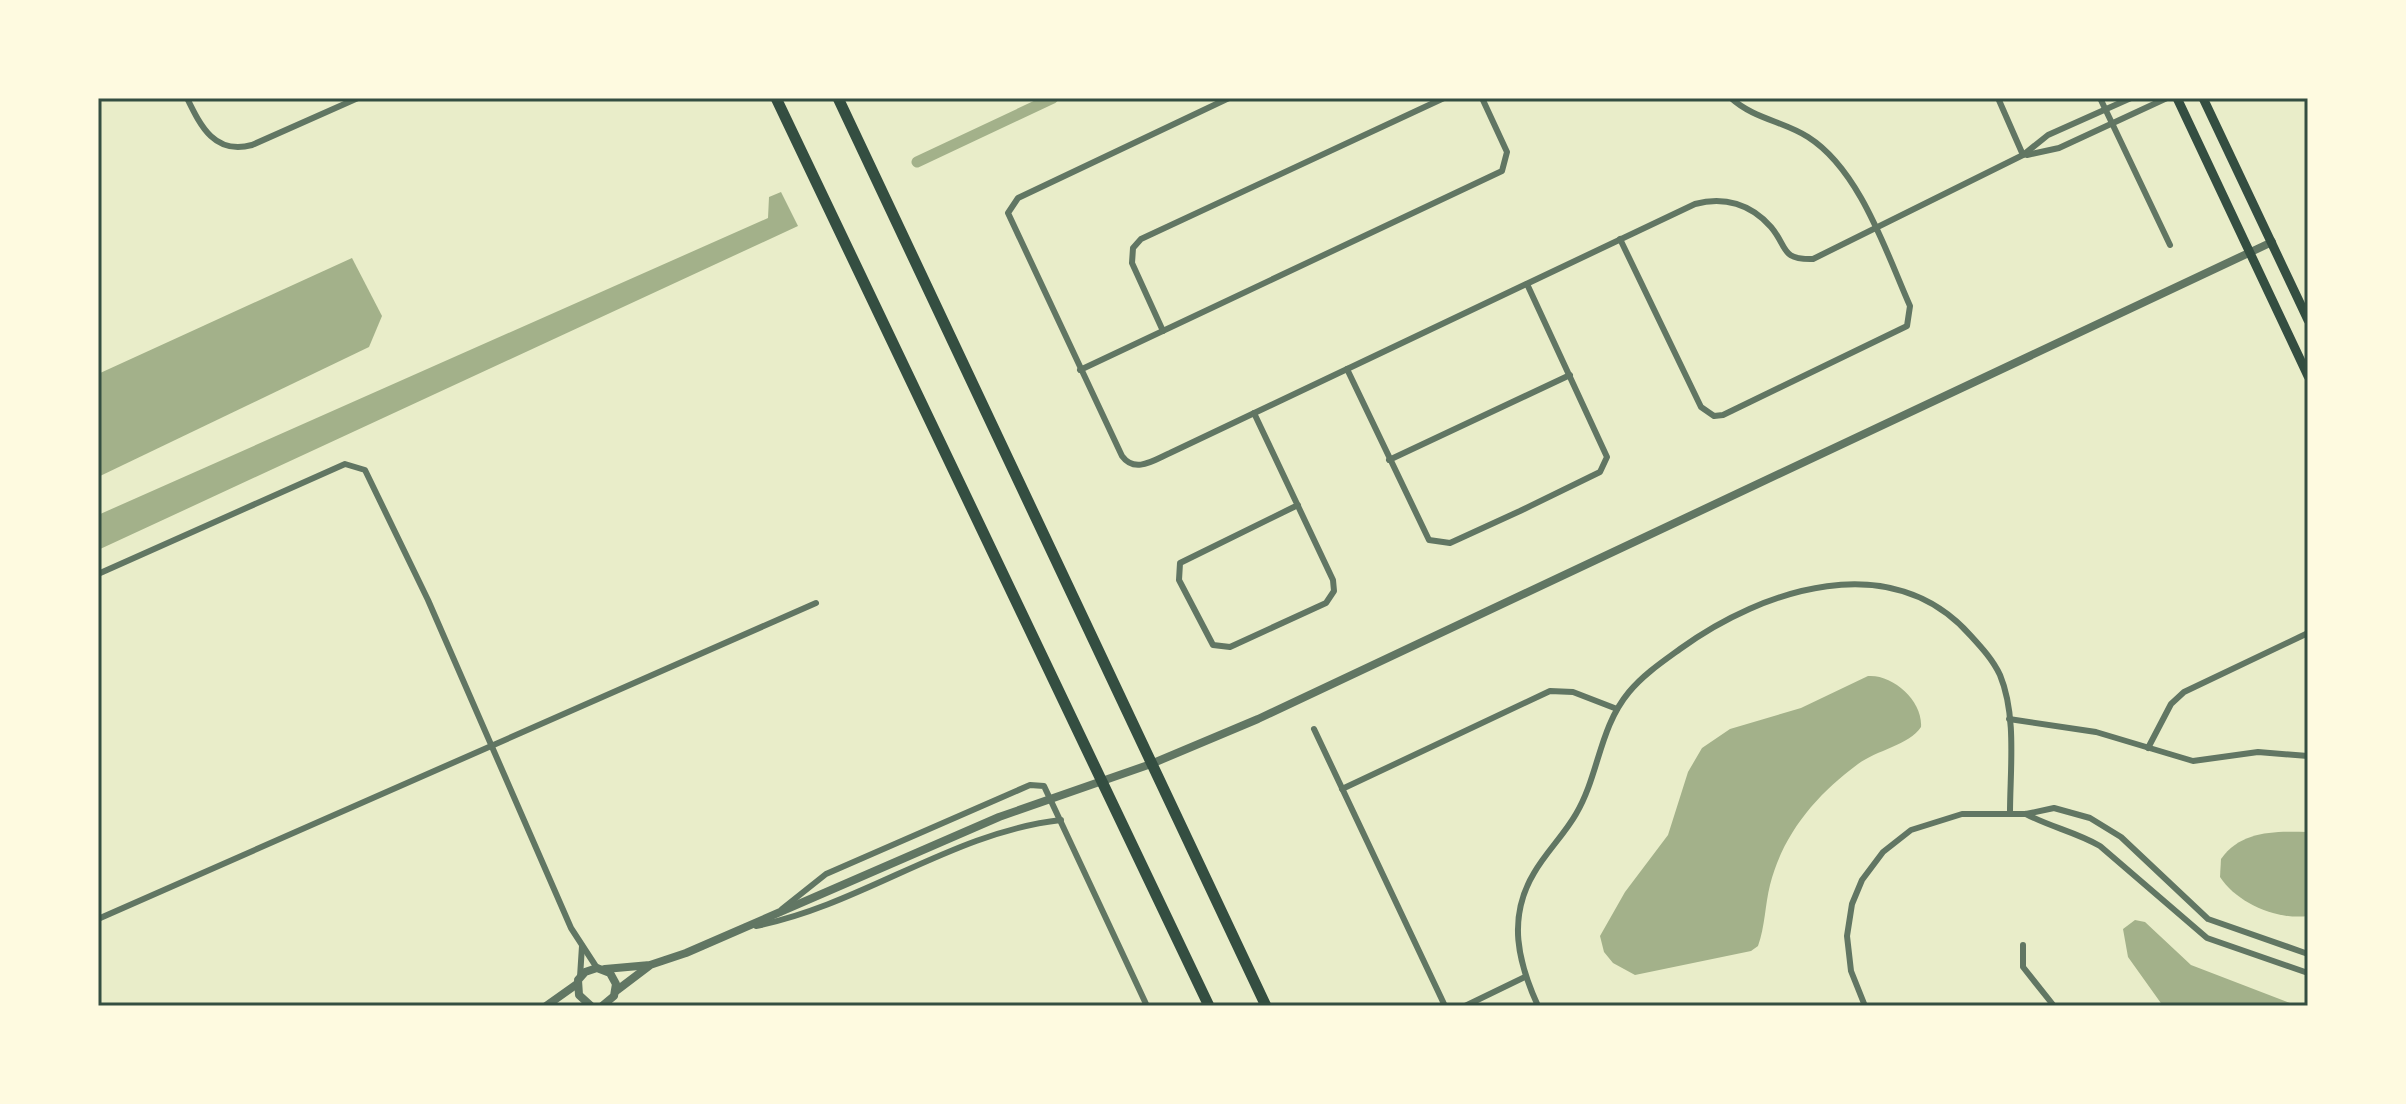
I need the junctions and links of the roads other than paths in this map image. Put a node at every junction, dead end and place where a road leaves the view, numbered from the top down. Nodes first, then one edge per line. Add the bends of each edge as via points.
1 (187, 98) edge
2 (358, 98) edge
3 (776, 98) edge
4 (838, 98) edge
5 (1229, 98) edge
6 (1444, 98) edge
7 (1482, 98) edge
8 (1731, 98) edge
9 (1998, 98) edge
10 (2100, 98) edge
11 (2131, 98) edge
12 (2167, 98) edge
13 (2177, 98) edge
14 (2203, 98) edge
15 (2106, 110) junction
16 (2112, 122) junction
17 (2023, 155) junction
18 (1876, 230) junction
19 (1620, 239) junction
20 (2272, 242) junction
21 (2170, 245) dead end
22 (2250, 253) junction
23 (1527, 284) junction
24 (2308, 320) edge
25 (1163, 331) junction
26 (1347, 369) junction
27 (1080, 370) junction
28 (1570, 375) junction
29 (2308, 376) edge
30 (1254, 413) junction
31 (1389, 460) junction
32 (1298, 505) junction
33 (98, 574) edge
34 (816, 603) dead end
35 (2308, 633) edge
36 (1617, 709) junction
37 (2009, 719) junction
38 (1314, 729) dead end
39 (490, 747) junction
40 (2148, 748) junction
41 (2308, 756) edge
42 (1342, 789) junction
43 (2010, 813) junction
44 (2026, 814) junction
45 (1061, 820) junction
46 (777, 914) junction
47 (98, 919) edge
48 (743, 928) junction
49 (2023, 945) dead end
50 (582, 946) junction
51 (2308, 954) edge
52 (650, 965) junction
53 (601, 968) junction
54 (2308, 973) edge
55 (1525, 977) junction
56 (579, 980) junction
57 (616, 991) junction
58 (1864, 1004) edge
59 (588, 1005) edge
60 (546, 1006) edge
61 (574, 1006) edge
62 (602, 1006) edge
63 (1147, 1006) edge
64 (1209, 1006) edge
65 (1266, 1006) edge
66 (1445, 1006) edge
67 (1465, 1006) edge
68 (1538, 1006) edge
69 (1855, 1006) edge
70 (2054, 1006) edge

1 - 2 street via 202,129 222,145 252,145
3 - 64 highway
4 - 65 highway
5 - 27 street via 1010,206 1009,220
6 - 25 street via 1141,239 1133,248 1132,263
7 - 25 street via 1507,152 1502,171
8 - 18 street via 1822,147 1845,171
9 - 17 street
10 - 15 street
11 - 15 street
12 - 16 street
13 - 22 main road
14 - 20 main road
15 - 16 street
15 - 17 street via 2048,135
16 - 17 street via 2059,148
16 - 21 street
17 - 18 street
18 - 19 street via 1801,260 1787,253 1772,228 1744,205 1720,201 1695,204
18 - 19 street via 1910,306 1907,326 1714,416 1701,407
19 - 23 street
20 - 22 street
20 - 24 main road
22 - 29 main road
22 - 46 street via 1258,719 1151,764 999,817
23 - 26 street
23 - 28 street
25 - 27 street
26 - 30 street
26 - 31 street
27 - 30 street via 1122,456 1133,465
28 - 31 street
28 - 31 street via 1605,450 1605,466 1520,511 1450,543 1435,543
30 - 32 street
32 - 32 street via 1333,580 1331,597 1230,647 1213,645 1179,580 1180,563
33 - 39 street via 353,463 369,475
34 - 39 street
35 - 40 street via 2184,692 2171,704
36 - 37 street via 1648,673 1722,621 1791,591 1849,585 1910,593 1955,619 1998,672
36 - 42 street via 1573,692 1550,691
36 - 55 street via 1584,800 1523,897 1517,939
37 - 40 street via 2069,726
37 - 43 street
38 - 42 street
39 - 47 street
39 - 50 street
40 - 41 street via 2200,761 2258,752
42 - 66 street
43 - 44 street
43 - 58 street via 1962,814 1928,822 1896,840 1872,865 1855,896 1847,936 1851,971
44 - 51 street via 2054,808 2090,818 2121,837 2208,919
44 - 54 street via 2100,846 2207,938
45 - 46 street via 1044,786 1030,785 826,874
45 - 48 street via 1004,831 810,913
45 - 63 street
46 - 48 street
48 - 52 street
49 - 70 street via 2023,967
50 - 53 street
50 - 56 street
52 - 53 street
52 - 57 street
53 - 56 street
53 - 57 street via 614,978
55 - 67 street
55 - 68 street
56 - 59 street via 579,995
56 - 60 street
57 - 62 street
58 - 69 street
59 - 61 street

